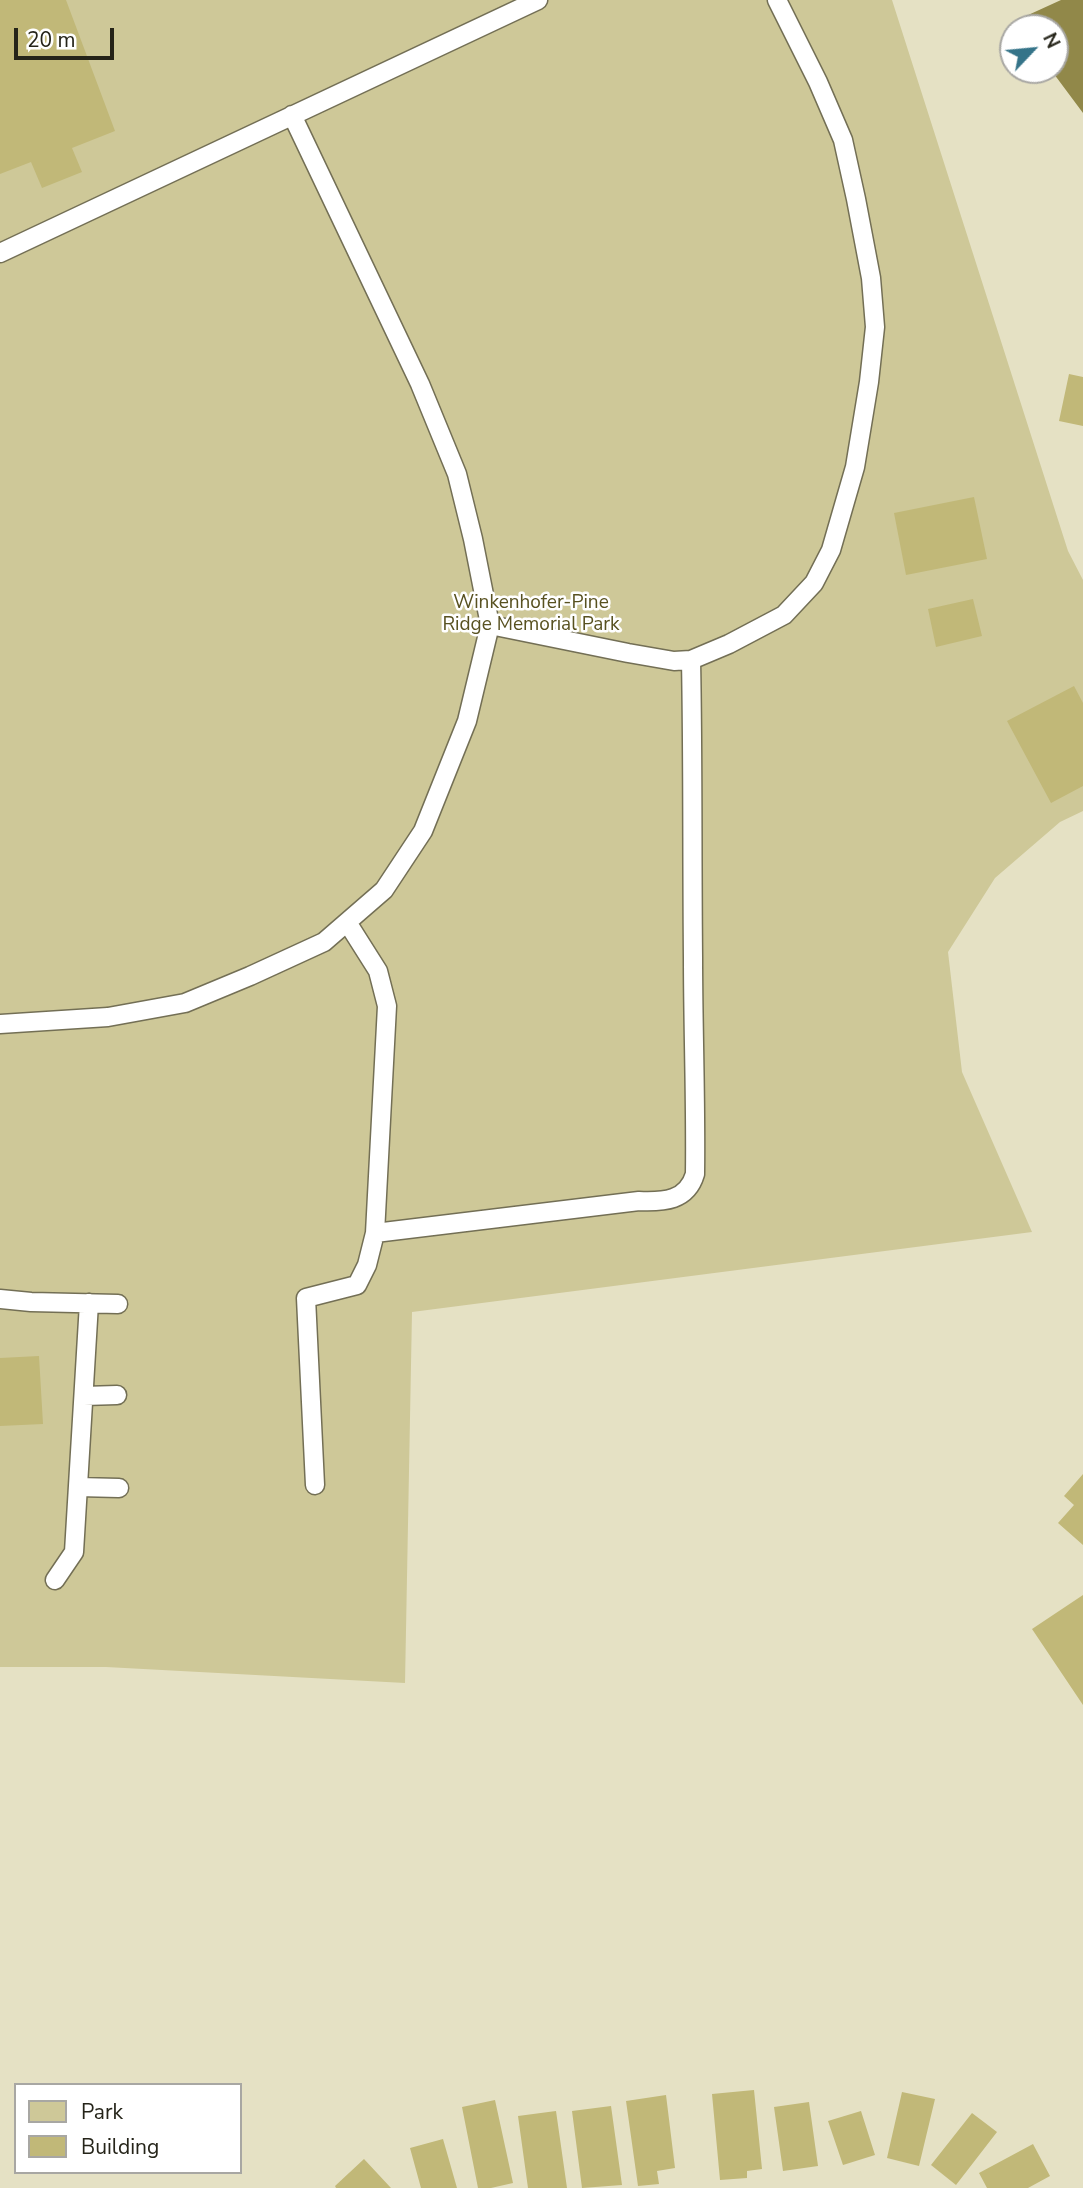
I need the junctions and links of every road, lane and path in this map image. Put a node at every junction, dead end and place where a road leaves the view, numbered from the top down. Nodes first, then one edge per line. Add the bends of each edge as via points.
1 (538, 0) edge
2 (777, 0) edge
3 (292, 115) junction
4 (0, 253) edge
5 (490, 625) junction
6 (691, 660) junction
7 (347, 922) junction
8 (0, 1024) edge
9 (375, 1233) junction
10 (0, 1299) edge
11 (89, 1303) junction
12 (118, 1304) dead end
13 (117, 1395) dead end
14 (84, 1396) junction
15 (314, 1485) dead end
16 (78, 1487) junction
17 (119, 1488) dead end
18 (55, 1580) dead end

1 - 3 lane
2 - 6 lane via 843,140 870,278 875,327 869,382 855,467 831,550 814,583 783,615
3 - 4 lane
3 - 5 lane via 420,384 457,474
5 - 6 lane via 628,653
5 - 7 lane via 467,721 423,831 384,890
6 - 9 lane via 696,1075 691,1186 678,1197 654,1202
7 - 8 lane via 324,942 186,1003 108,1017
7 - 9 lane via 378,971 387,1006
9 - 15 lane via 357,1285 306,1298
10 - 11 lane
11 - 12 lane
11 - 14 lane
13 - 14 lane
14 - 16 lane
16 - 17 lane
16 - 18 lane via 74,1552

